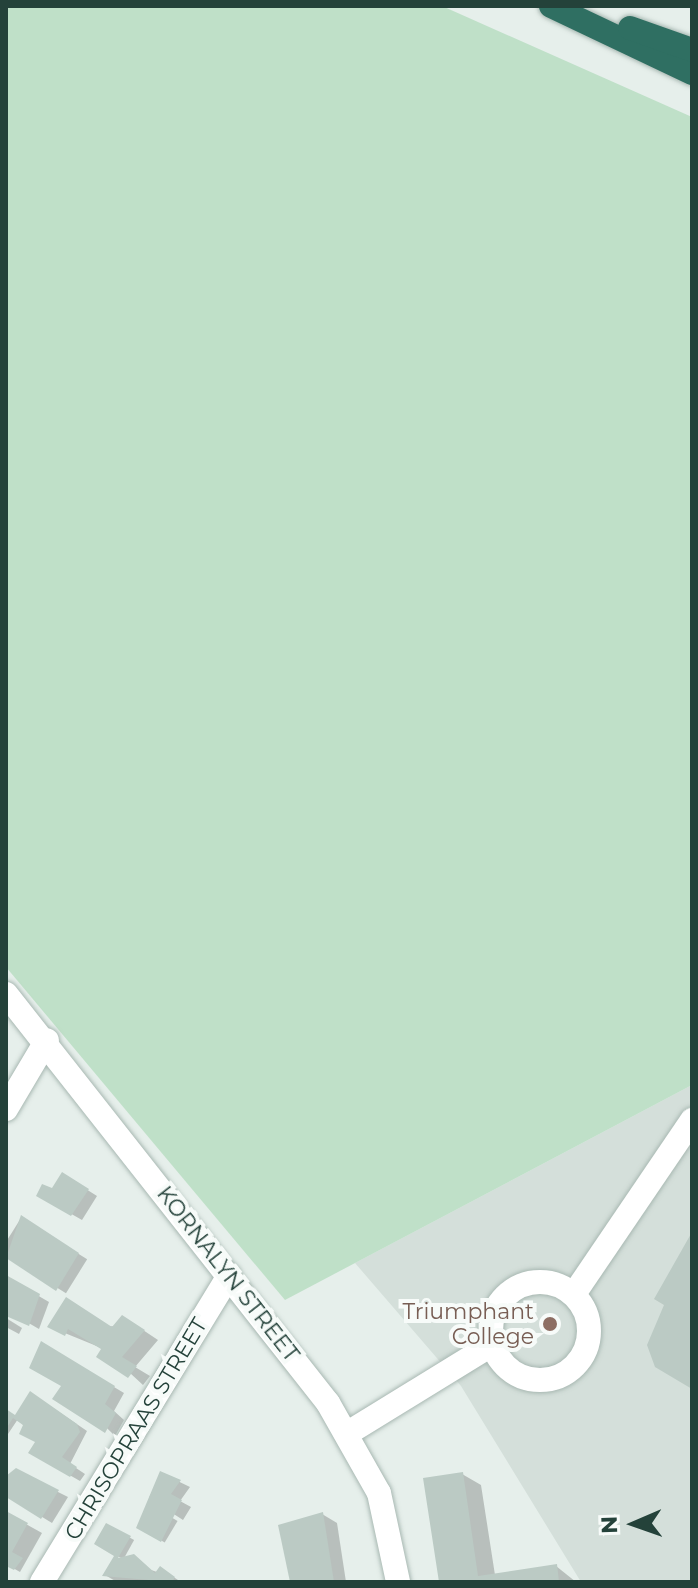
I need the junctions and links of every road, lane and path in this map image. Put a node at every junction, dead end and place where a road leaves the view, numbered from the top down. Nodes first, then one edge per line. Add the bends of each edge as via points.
1 (551, 6) edge
2 (566, 6) edge
3 (692, 50) edge
4 (692, 73) edge
5 (6, 994) edge
6 (47, 1040) junction
7 (6, 1109) edge
8 (692, 1120) edge
9 (229, 1276) junction
10 (576, 1291) junction
11 (491, 1345) junction
12 (348, 1433) junction
13 (42, 1582) edge
14 (398, 1582) edge

1 - 4 highway
2 - 3 highway
5 - 6 street, KORNALYN STREET
6 - 7 street
6 - 9 street, KORNALYN STREET
8 - 10 street
9 - 12 street, KORNALYN STREET
9 - 13 street, CHRISOPRAAS STREET
10 - 11 street via 546,1282 520,1288 496,1309 487,1328
10 - 11 street via 590,1337 573,1366 543,1379 526,1377
11 - 12 street
12 - 14 street, KORNALYN STREET via 379,1493

